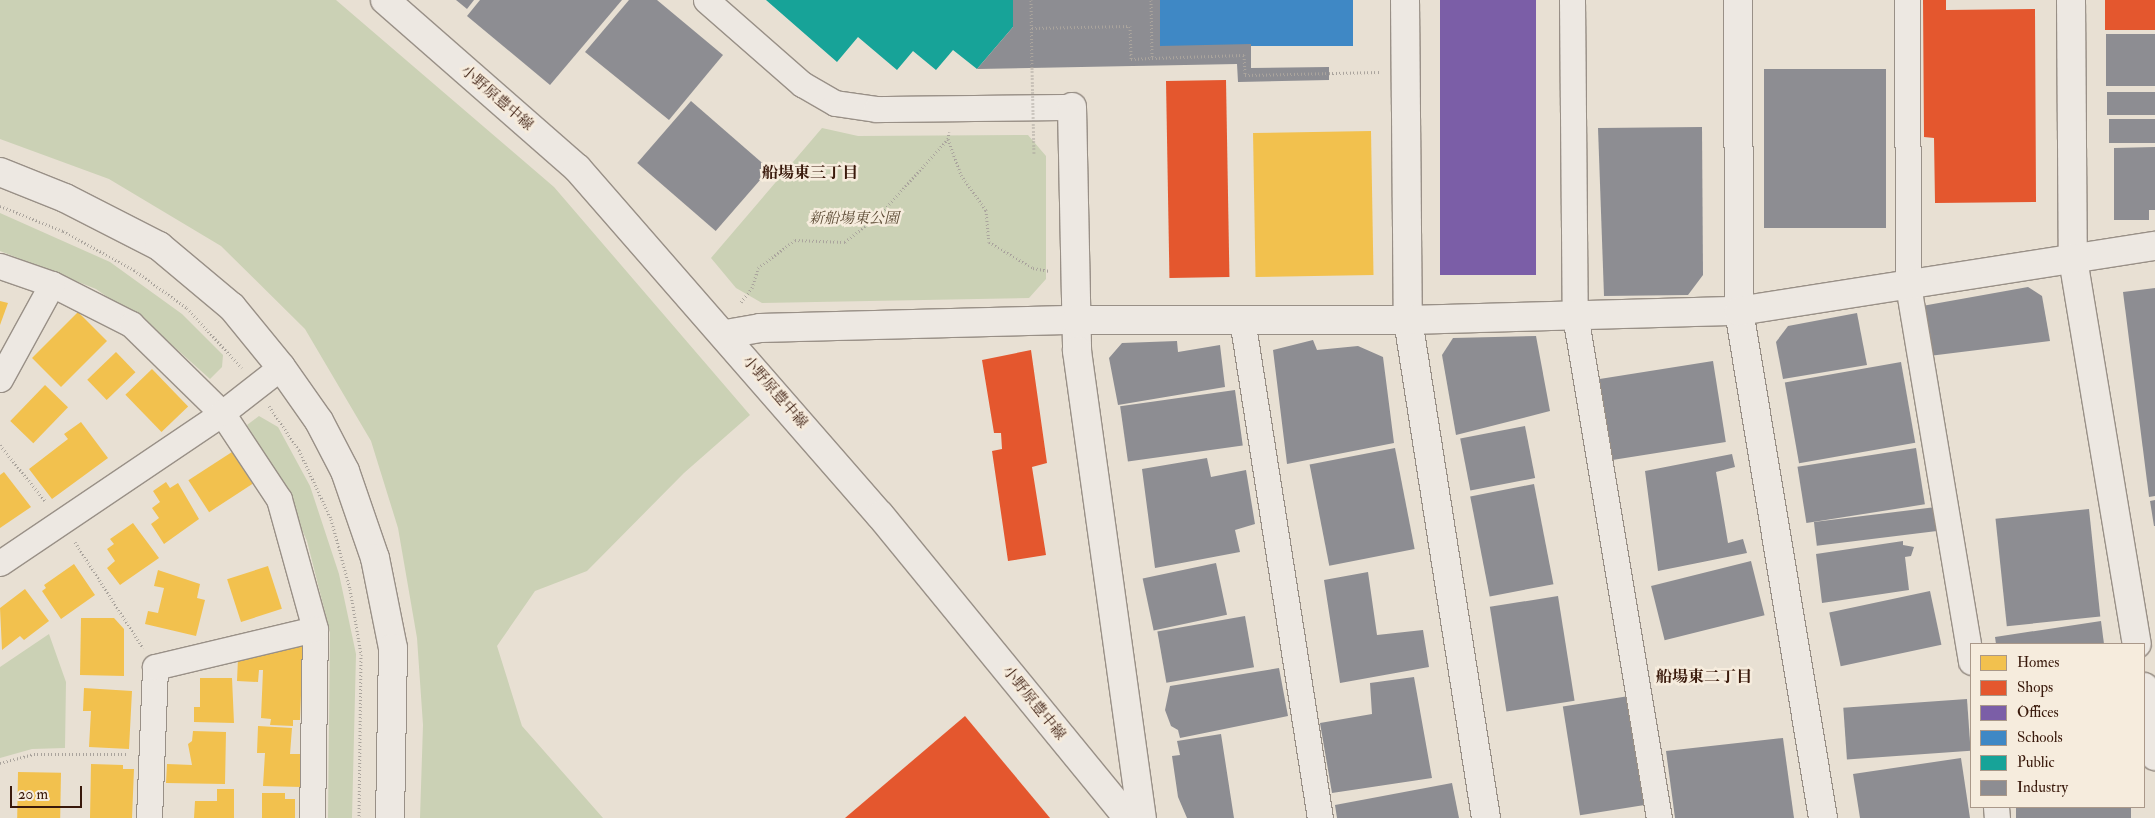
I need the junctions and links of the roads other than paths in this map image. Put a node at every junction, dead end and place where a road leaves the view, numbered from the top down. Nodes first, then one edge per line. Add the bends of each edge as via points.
1 (385, 0) edge
2 (706, 0) edge
3 (1405, 0) edge
4 (1572, 0) edge
5 (1738, 0) edge
6 (1906, 0) edge
7 (2071, 0) edge
8 (1072, 107) joint
9 (0, 172) edge
10 (2155, 246) edge
11 (2073, 259) junction
12 (0, 266) edge
13 (52, 284) junction
14 (1908, 285) junction
15 (1739, 311) junction
16 (1575, 315) junction
17 (1242, 319) junction
18 (1076, 320) junction
19 (1408, 320) junction
20 (726, 334) junction
21 (281, 367) junction
22 (0, 379) edge
23 (222, 413) junction
24 (0, 563) edge
25 (315, 629) junction
26 (2137, 643) edge
27 (1970, 656) edge
28 (2145, 693) edge
29 (2155, 756) edge
30 (149, 818) edge
31 (312, 818) edge
32 (390, 818) edge
33 (1128, 818) edge
34 (1142, 818) edge
35 (1320, 818) edge
36 (1486, 818) edge
37 (1660, 818) edge
38 (1823, 818) edge

1 - 20 street, 小野原豊中線 via 577,168
2 - 8 street via 802,84 835,103 876,109
3 - 19 street
4 - 16 street
5 - 15 street
6 - 14 street
7 - 11 street
8 - 18 street
9 - 21 street via 65,198 159,246 232,307
10 - 11 street
11 - 14 street
11 - 26 street
12 - 13 street
13 - 22 street
13 - 23 street via 131,324
14 - 15 street
14 - 27 street
15 - 16 street
15 - 38 street
16 - 19 street
16 - 37 street
17 - 18 street
17 - 19 street
17 - 35 street
18 - 20 street via 760,328
18 - 34 street via 1077,351
19 - 36 street
20 - 33 street, 小野原豊中線 via 880,515
21 - 23 street
21 - 32 street via 319,421 344,471 375,558 393,648
23 - 24 street
23 - 25 street via 279,499
25 - 30 street via 155,668
25 - 31 street
28 - 29 street

